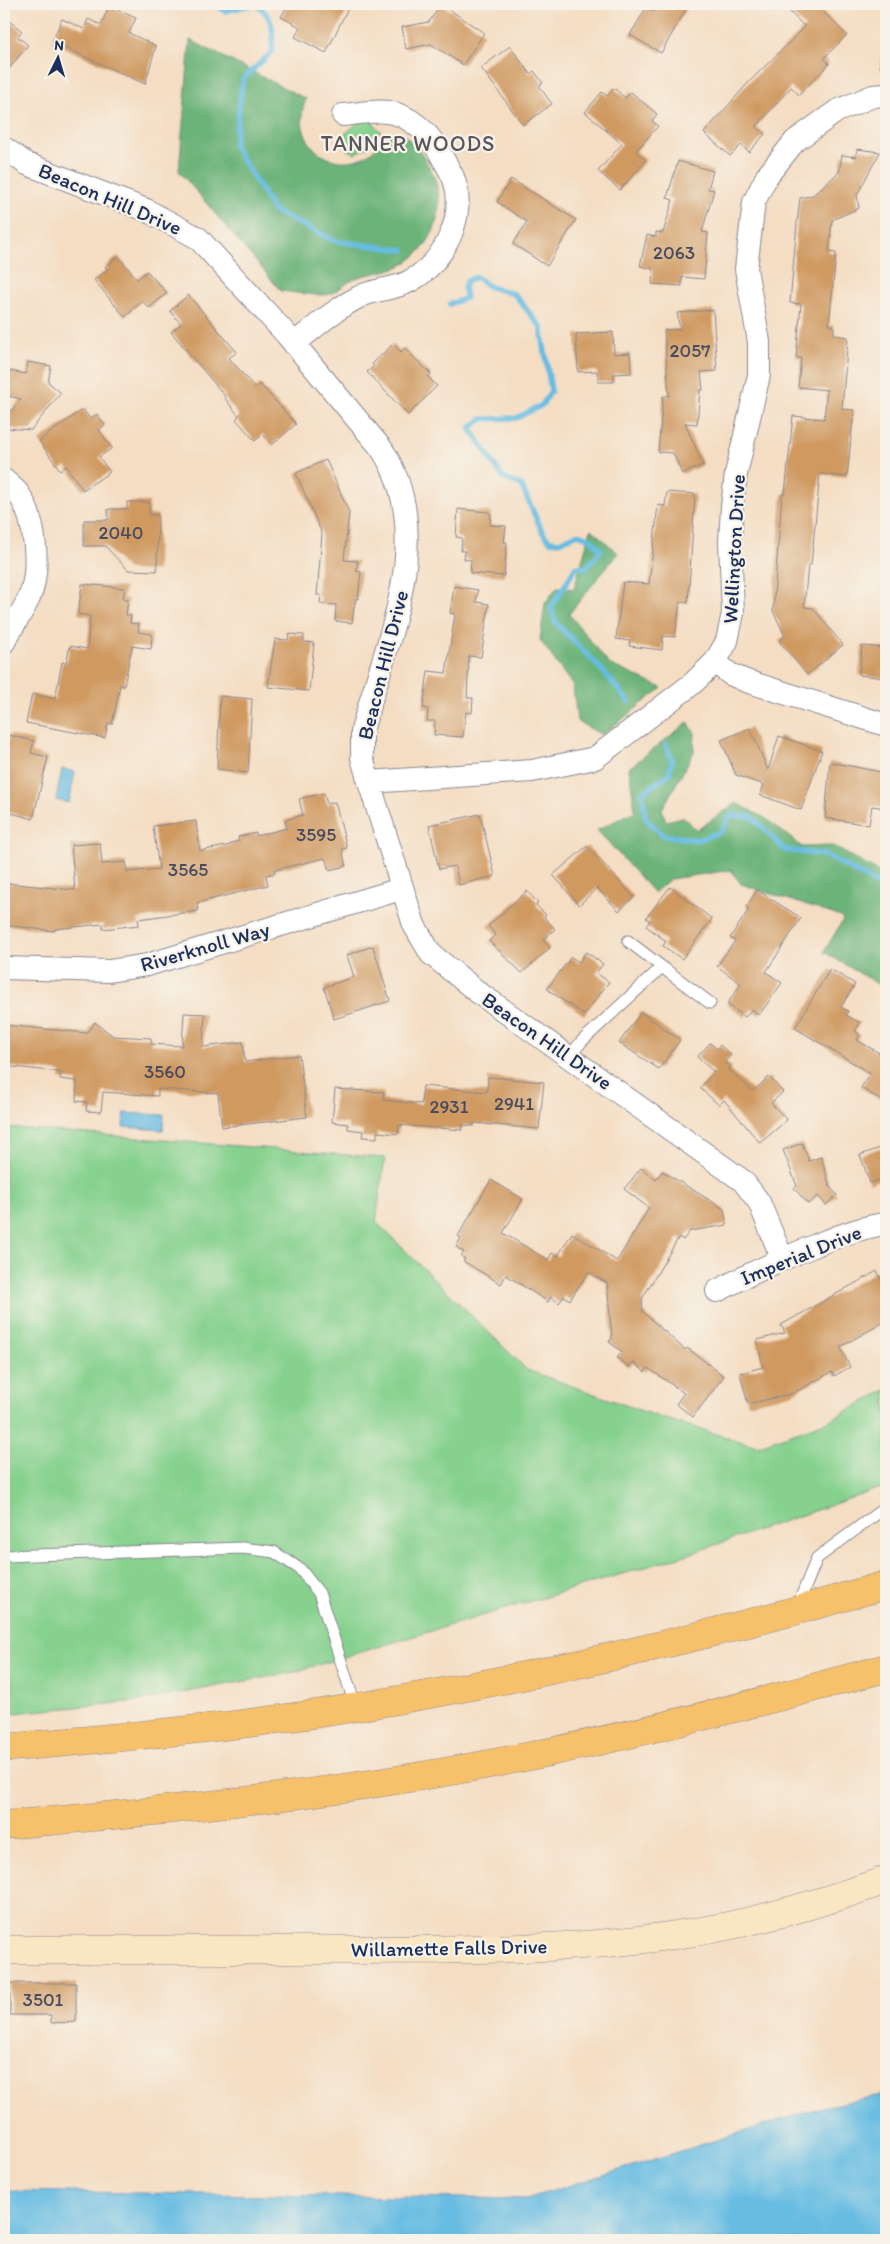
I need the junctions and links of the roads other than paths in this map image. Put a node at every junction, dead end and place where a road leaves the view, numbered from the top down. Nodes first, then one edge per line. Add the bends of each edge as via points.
1 (886, 59) edge
2 (886, 66) edge
3 (886, 95) edge
4 (343, 115) dead end
5 (4, 148) edge
6 (294, 344) junction
7 (4, 480) edge
8 (4, 642) edge
9 (715, 662) junction
10 (886, 725) edge
11 (369, 782) junction
12 (401, 889) junction
13 (628, 942) dead end
14 (662, 966) junction
15 (4, 968) edge
16 (710, 1003) dead end
17 (569, 1057) junction
18 (886, 1224) edge
19 (782, 1258) junction
20 (717, 1291) dead end
21 (886, 1507) edge
22 (4, 1556) edge
23 (886, 1584) edge
24 (796, 1611) junction
25 (886, 1668) edge
26 (356, 1708) junction
27 (4, 1748) edge
28 (4, 1825) edge
29 (886, 1880) edge
30 (4, 1950) edge

1 - 2 lane
3 - 9 street, Wellington Drive via 873,96 837,111 795,141 767,176 754,202 746,269 759,342 759,375 736,474 732,507 733,613 727,641
4 - 6 street via 388,112 414,122 435,144 453,177 454,224 446,247 417,276 390,289 360,296 328,316
5 - 6 street, Beacon Hill Drive via 27,164 146,210 198,238
6 - 11 street, Beacon Hill Drive via 387,457 399,488 406,520 408,547 404,579 362,730 362,758
7 - 8 street via 18,494 26,510 33,533 35,561 29,597
9 - 10 street via 746,681
9 - 11 street, Wellington Drive via 692,684 595,758 532,771
11 - 12 street, Beacon Hill Drive
12 - 15 street, Riverknoll Way via 147,965 109,971
12 - 17 street, Beacon Hill Drive via 414,925 431,954
13 - 14 lane
14 - 16 lane
14 - 17 lane
17 - 19 street, Beacon Hill Drive via 743,1181 759,1202
18 - 19 street, Imperial Drive via 858,1229
19 - 20 street, Imperial Drive
21 - 24 lane via 817,1558
22 - 26 lane via 243,1548 274,1552 300,1570 319,1593
23 - 24 highway
24 - 26 highway via 541,1674
25 - 28 highway via 759,1703 543,1753 250,1801
26 - 27 highway via 134,1736
29 - 30 street, Willamette Falls Drive via 733,1924 609,1942 474,1949

